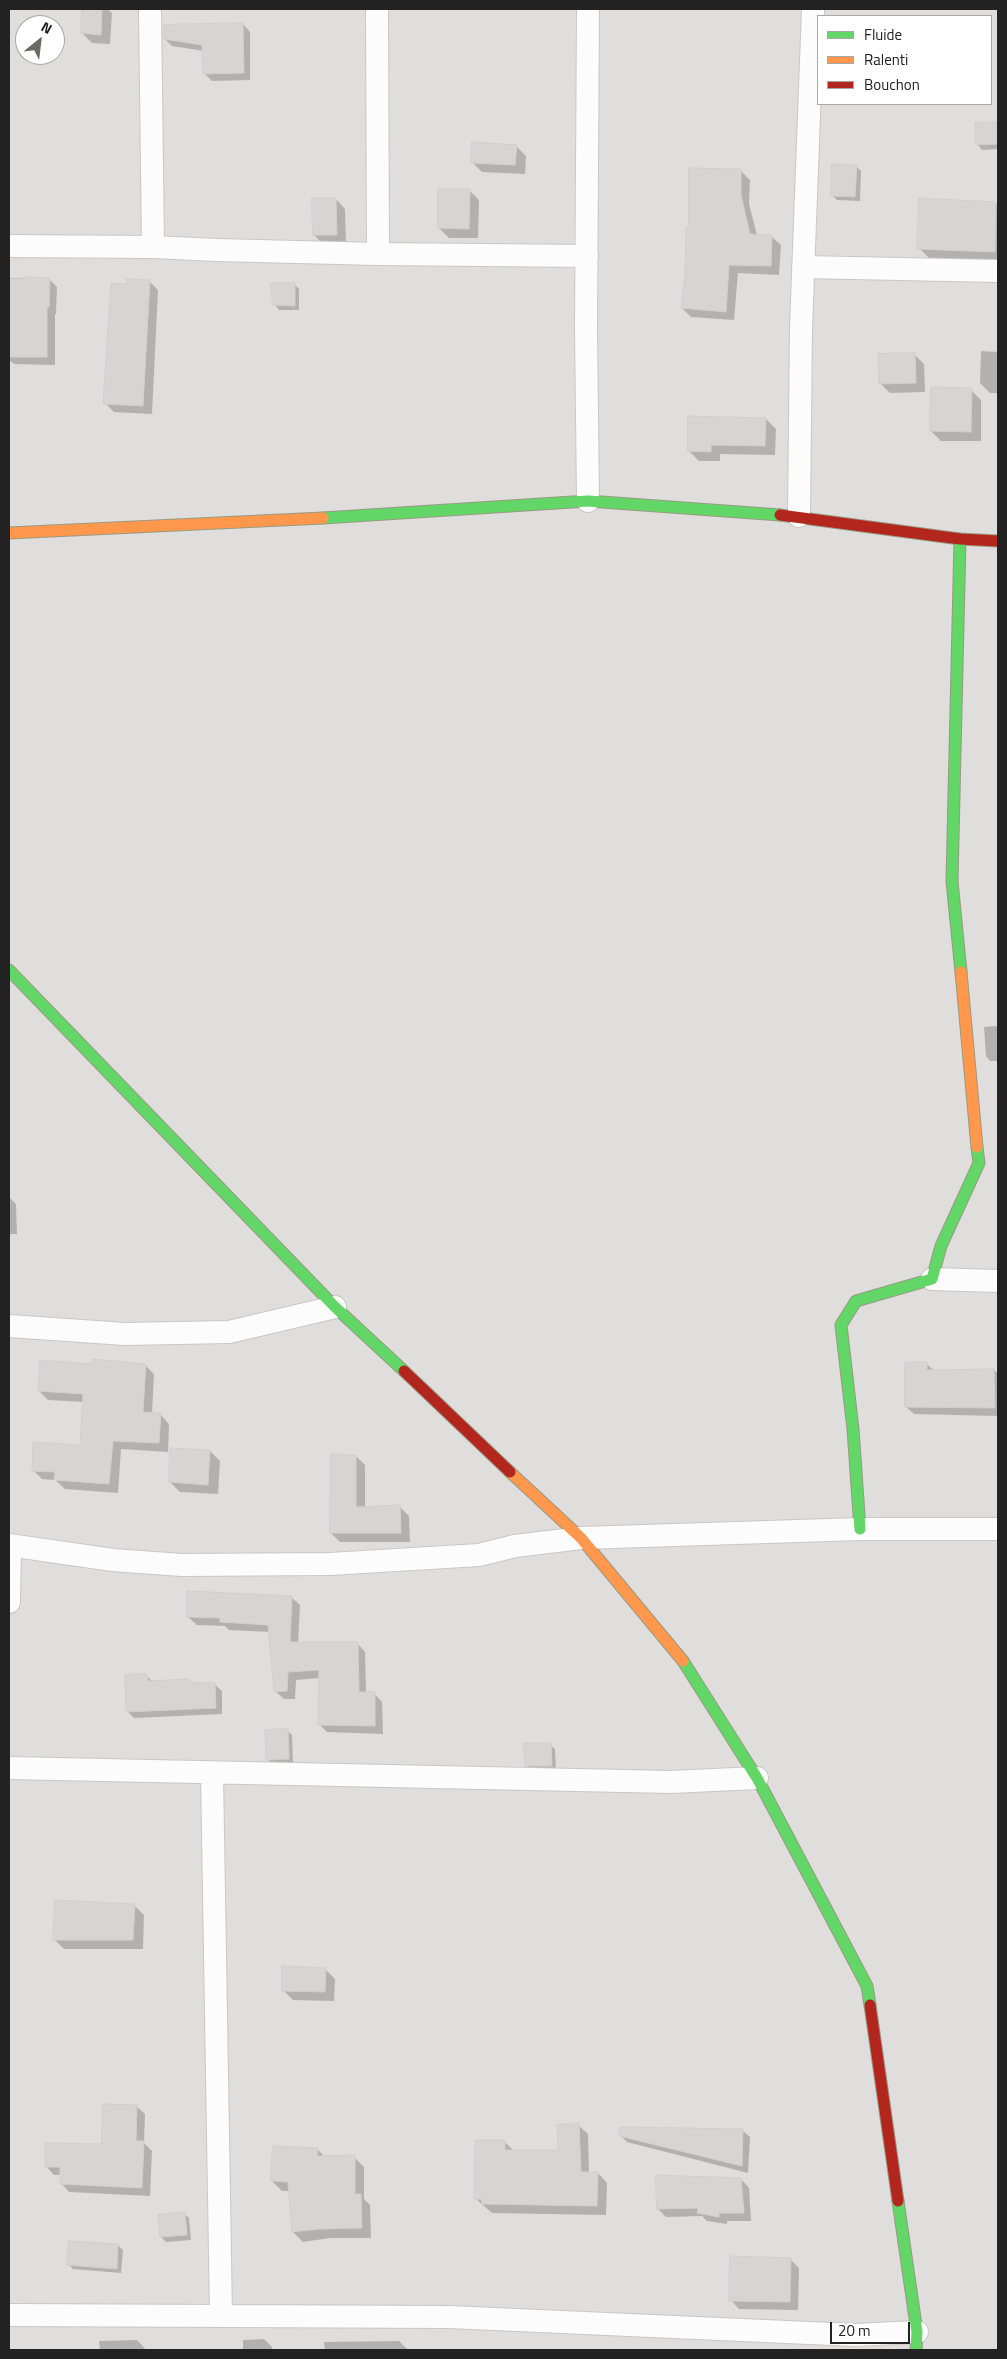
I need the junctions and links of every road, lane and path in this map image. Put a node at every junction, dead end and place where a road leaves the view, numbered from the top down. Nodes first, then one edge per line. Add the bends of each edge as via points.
1 (150, 9) edge
2 (376, 9) edge
3 (588, 9) edge
4 (813, 9) edge
5 (9, 246) edge
6 (153, 246) junction
7 (378, 254) junction
8 (586, 256) junction
9 (803, 267) junction
10 (998, 271) edge
11 (588, 502) junction
12 (800, 516) junction
13 (9, 533) edge
14 (960, 539) junction
15 (998, 541) edge
16 (9, 970) edge
17 (932, 1279) junction
18 (998, 1281) edge
19 (335, 1307) junction
20 (9, 1326) edge
21 (860, 1529) junction
22 (998, 1529) edge
23 (581, 1538) junction
24 (9, 1545) edge
25 (9, 1602) edge
26 (9, 1768) edge
27 (212, 1773) junction
28 (757, 1778) junction
29 (9, 2315) edge
30 (221, 2316) junction
31 (916, 2341) edge

1 - 6 street
2 - 7 street
3 - 8 street
4 - 9 street
5 - 6 street
6 - 7 street
7 - 8 street
8 - 11 street
9 - 10 street
9 - 12 street
11 - 12 street
11 - 13 street
12 - 14 street
14 - 15 street
14 - 17 street via 952,881 979,1164 941,1246
16 - 19 street
17 - 18 street
17 - 21 street via 856,1301 841,1325
19 - 20 street via 229,1332 125,1334
19 - 23 street
21 - 22 street
21 - 23 street
23 - 24 street via 515,1546 479,1555 261,1566 113,1560
23 - 28 street via 681,1657
24 - 25 street
26 - 27 street
27 - 28 street via 671,1782
27 - 30 street
28 - 31 street via 867,1986
29 - 30 street
30 - 31 street via 450,2317 855,2335

